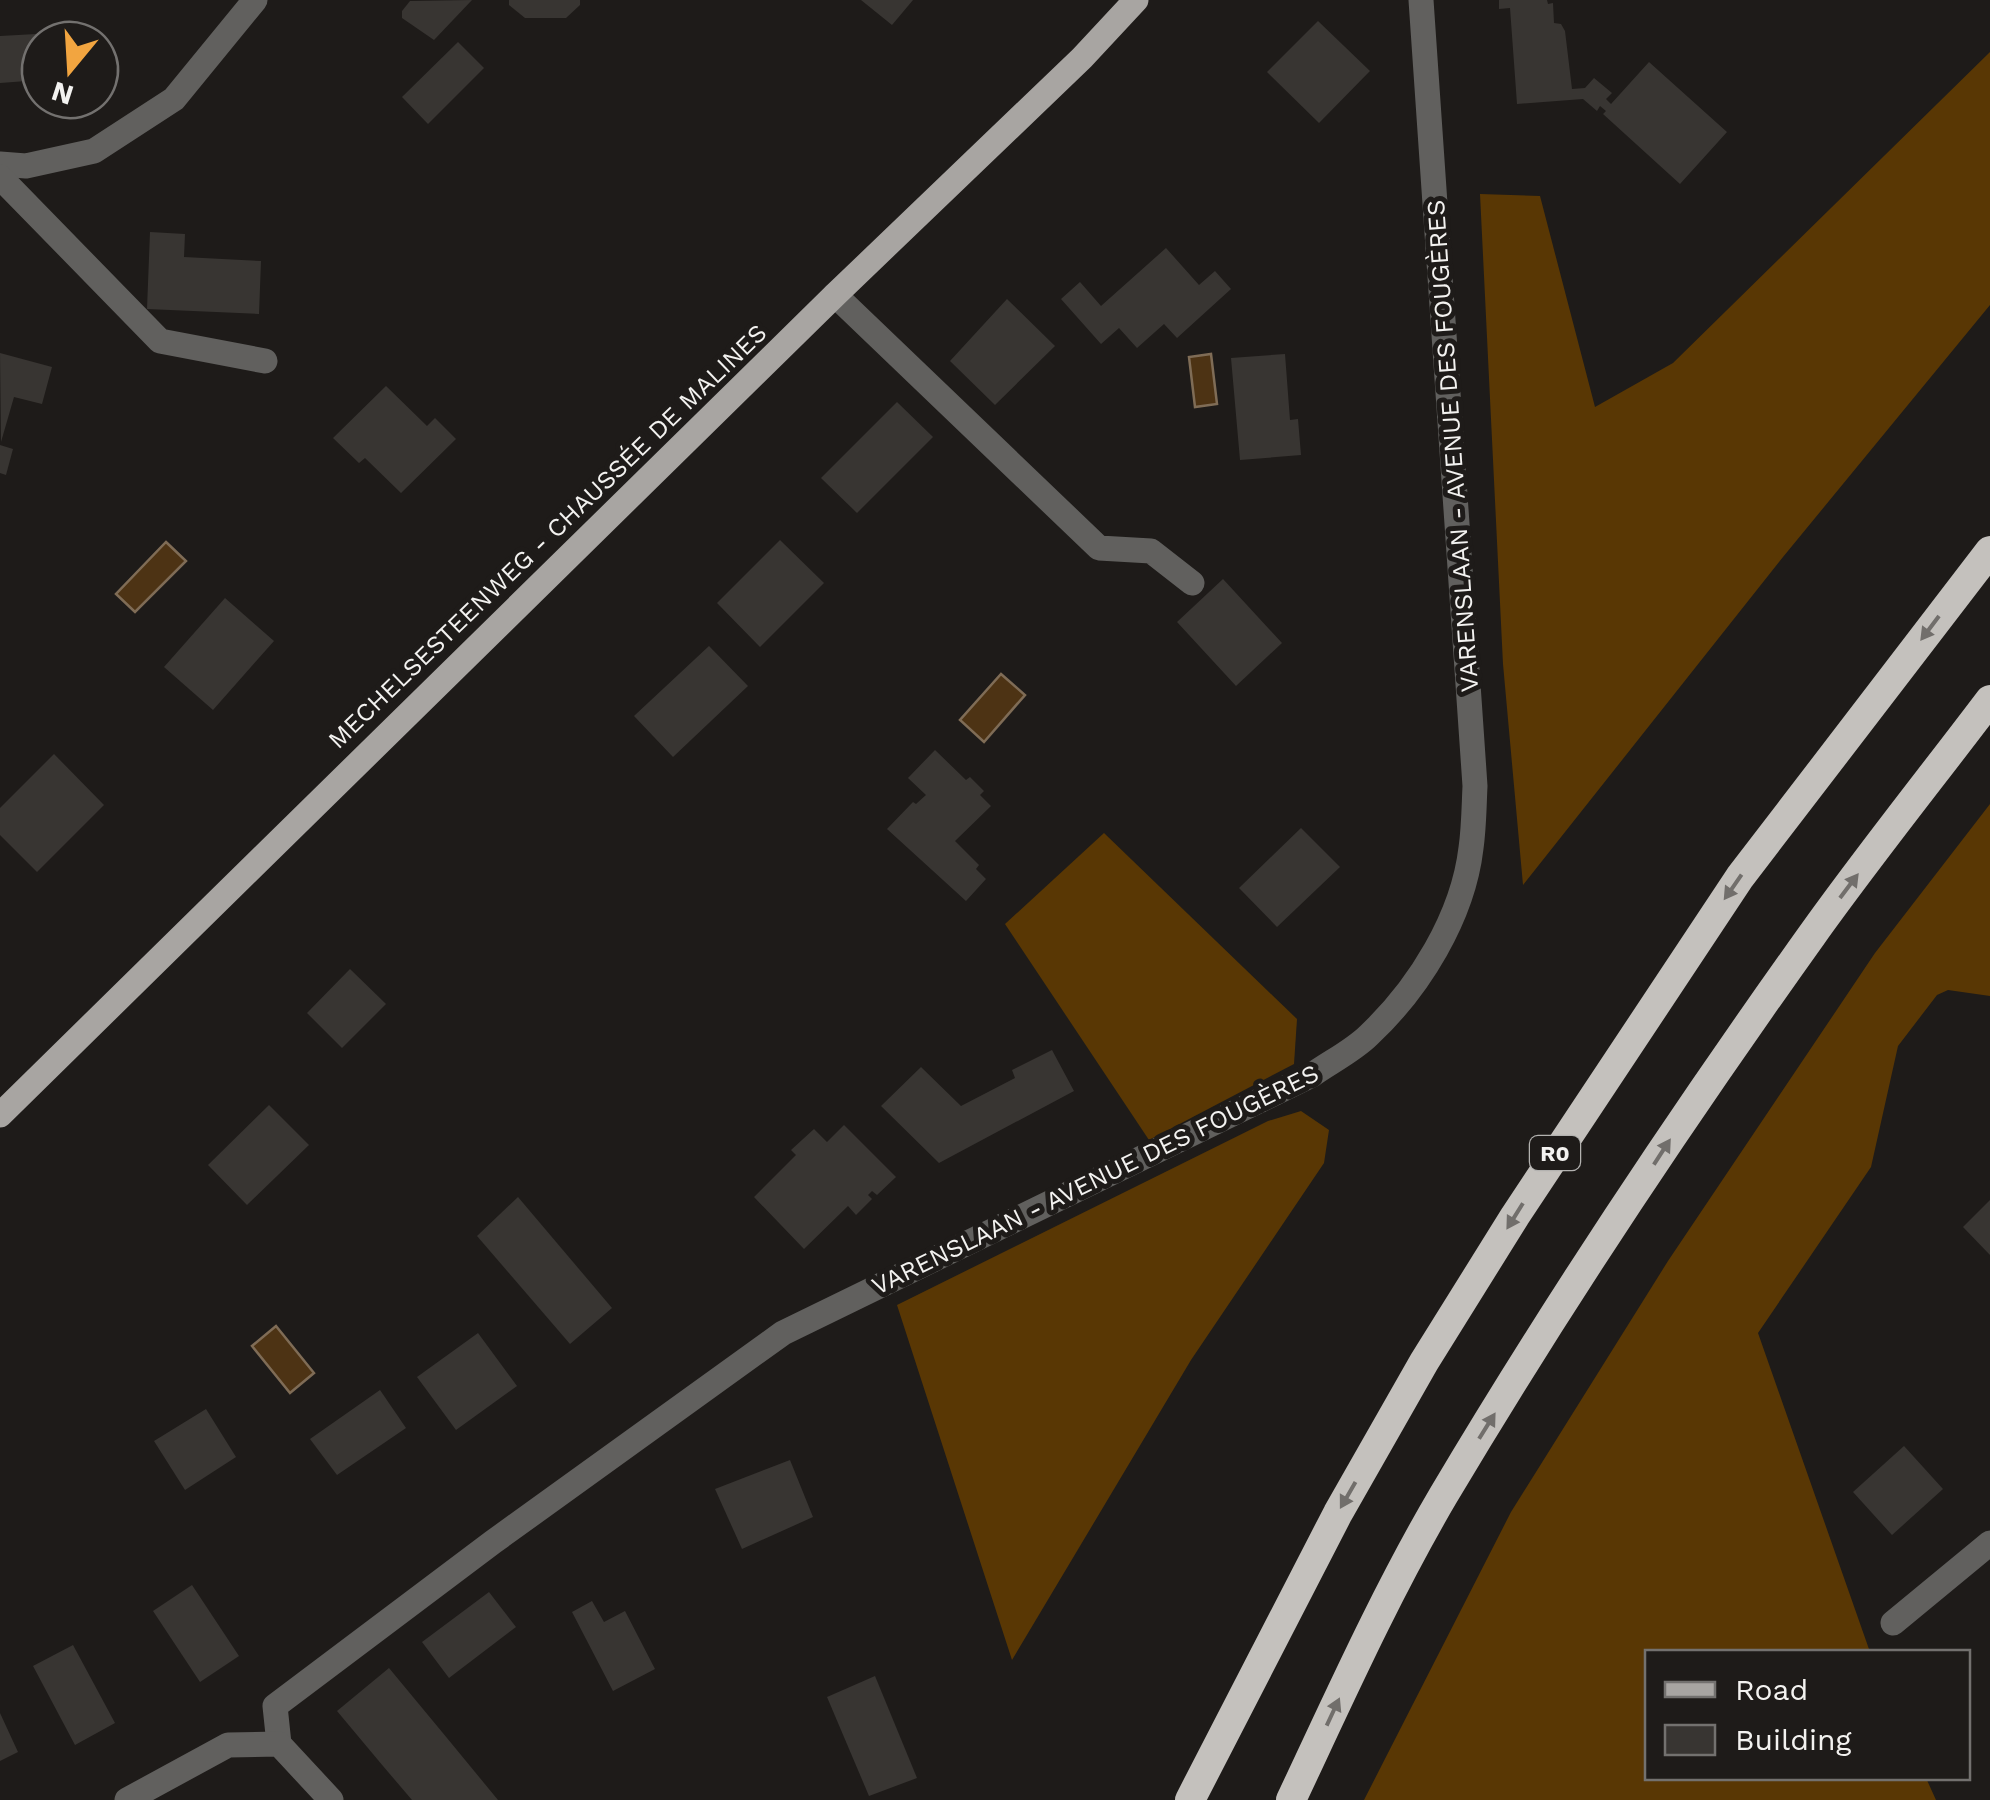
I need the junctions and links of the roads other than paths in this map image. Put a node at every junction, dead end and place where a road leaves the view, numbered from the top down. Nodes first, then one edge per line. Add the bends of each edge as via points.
1 (254, 0) edge
2 (1136, 0) edge
3 (1421, 0) edge
4 (0, 164) edge
5 (0, 178) edge
6 (835, 295) junction
7 (265, 360) dead end
8 (1990, 552) edge
9 (1192, 584) dead end
10 (1990, 700) edge
11 (0, 1115) edge
12 (1990, 1543) edge
13 (1893, 1623) dead end
14 (278, 1744) junction
15 (126, 1800) edge
16 (331, 1800) edge
17 (1190, 1800) edge
18 (1291, 1800) edge

1 - 4 street via 174,99 94,152 26,166
2 - 6 main road, MECHELSESTEENWEG - CHAUSSÉE DE MALINES
3 - 14 street, VARENSLAAN - AVENUE DES FOUGÈRES via 1474,786 1471,851 1431,958 1367,1038 1312,1075 783,1332 274,1706
5 - 7 street via 160,341
6 - 9 street via 1099,548 1152,551
6 - 11 main road, MECHELSESTEENWEG - CHAUSSÉE DE MALINES
8 -> 17 highway, R0 via 1740,877 1515,1216 1338,1513
18 -> 10 highway via 1442,1499 1605,1238 1814,932
12 - 13 street
14 - 15 street via 228,1746
14 - 16 street

